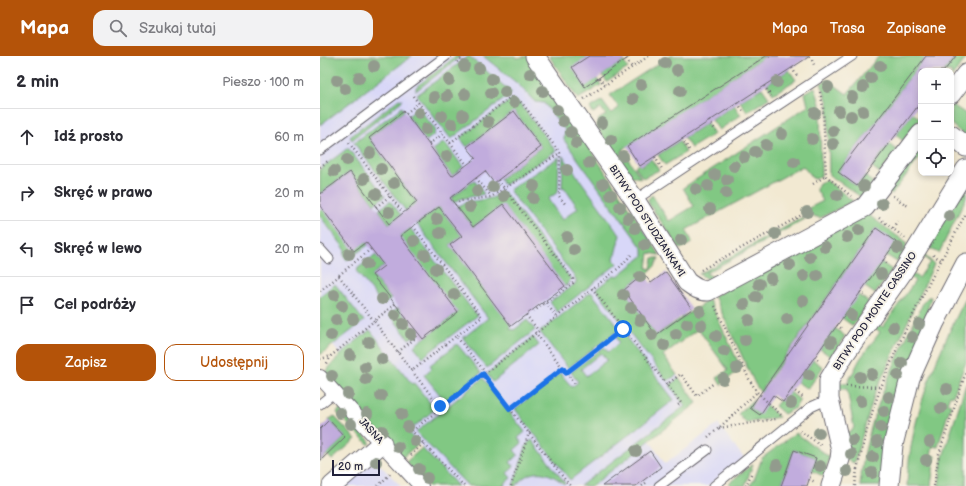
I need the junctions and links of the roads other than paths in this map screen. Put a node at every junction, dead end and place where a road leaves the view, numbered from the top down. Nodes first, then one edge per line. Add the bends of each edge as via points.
1 (446, 56) edge
2 (535, 56) edge
3 (852, 56) edge
4 (966, 74) edge
5 (954, 90) edge
6 (954, 137) edge
7 (918, 138) edge
8 (966, 147) edge
9 (320, 150) edge
10 (966, 169) edge
11 (635, 200) junction
12 (320, 249) edge
13 (329, 259) dead end
14 (966, 263) edge
15 (322, 373) edge
16 (334, 392) junction
17 (829, 399) junction
18 (320, 404) edge
19 (382, 443) junction
20 (707, 450) dead end
21 (332, 486) edge
22 (421, 486) edge
23 (659, 486) edge
24 (714, 486) edge
25 (831, 486) edge
26 (889, 486) edge

1 - 9 lane
2 - 11 street, BITWY POD STUDZIANKAMI
3 - 11 lane
4 - 5 street
6 - 8 street
7 - 11 street, BITWY POD STUDZIANKAMI via 865,207 708,291 695,288 687,282
10 - 17 street, BITWY POD MONTE CASSINO via 902,273 835,369 829,380
12 - 13 lane
14 - 26 street via 935,322 910,378 893,445
15 - 16 street, JASNA
16 - 18 lane
16 - 19 street, JASNA
17 - 24 lane via 811,408
17 - 25 street, BITWY POD MONTE CASSINO via 840,459
19 - 21 street
19 - 22 street, JASNA
20 - 23 lane

